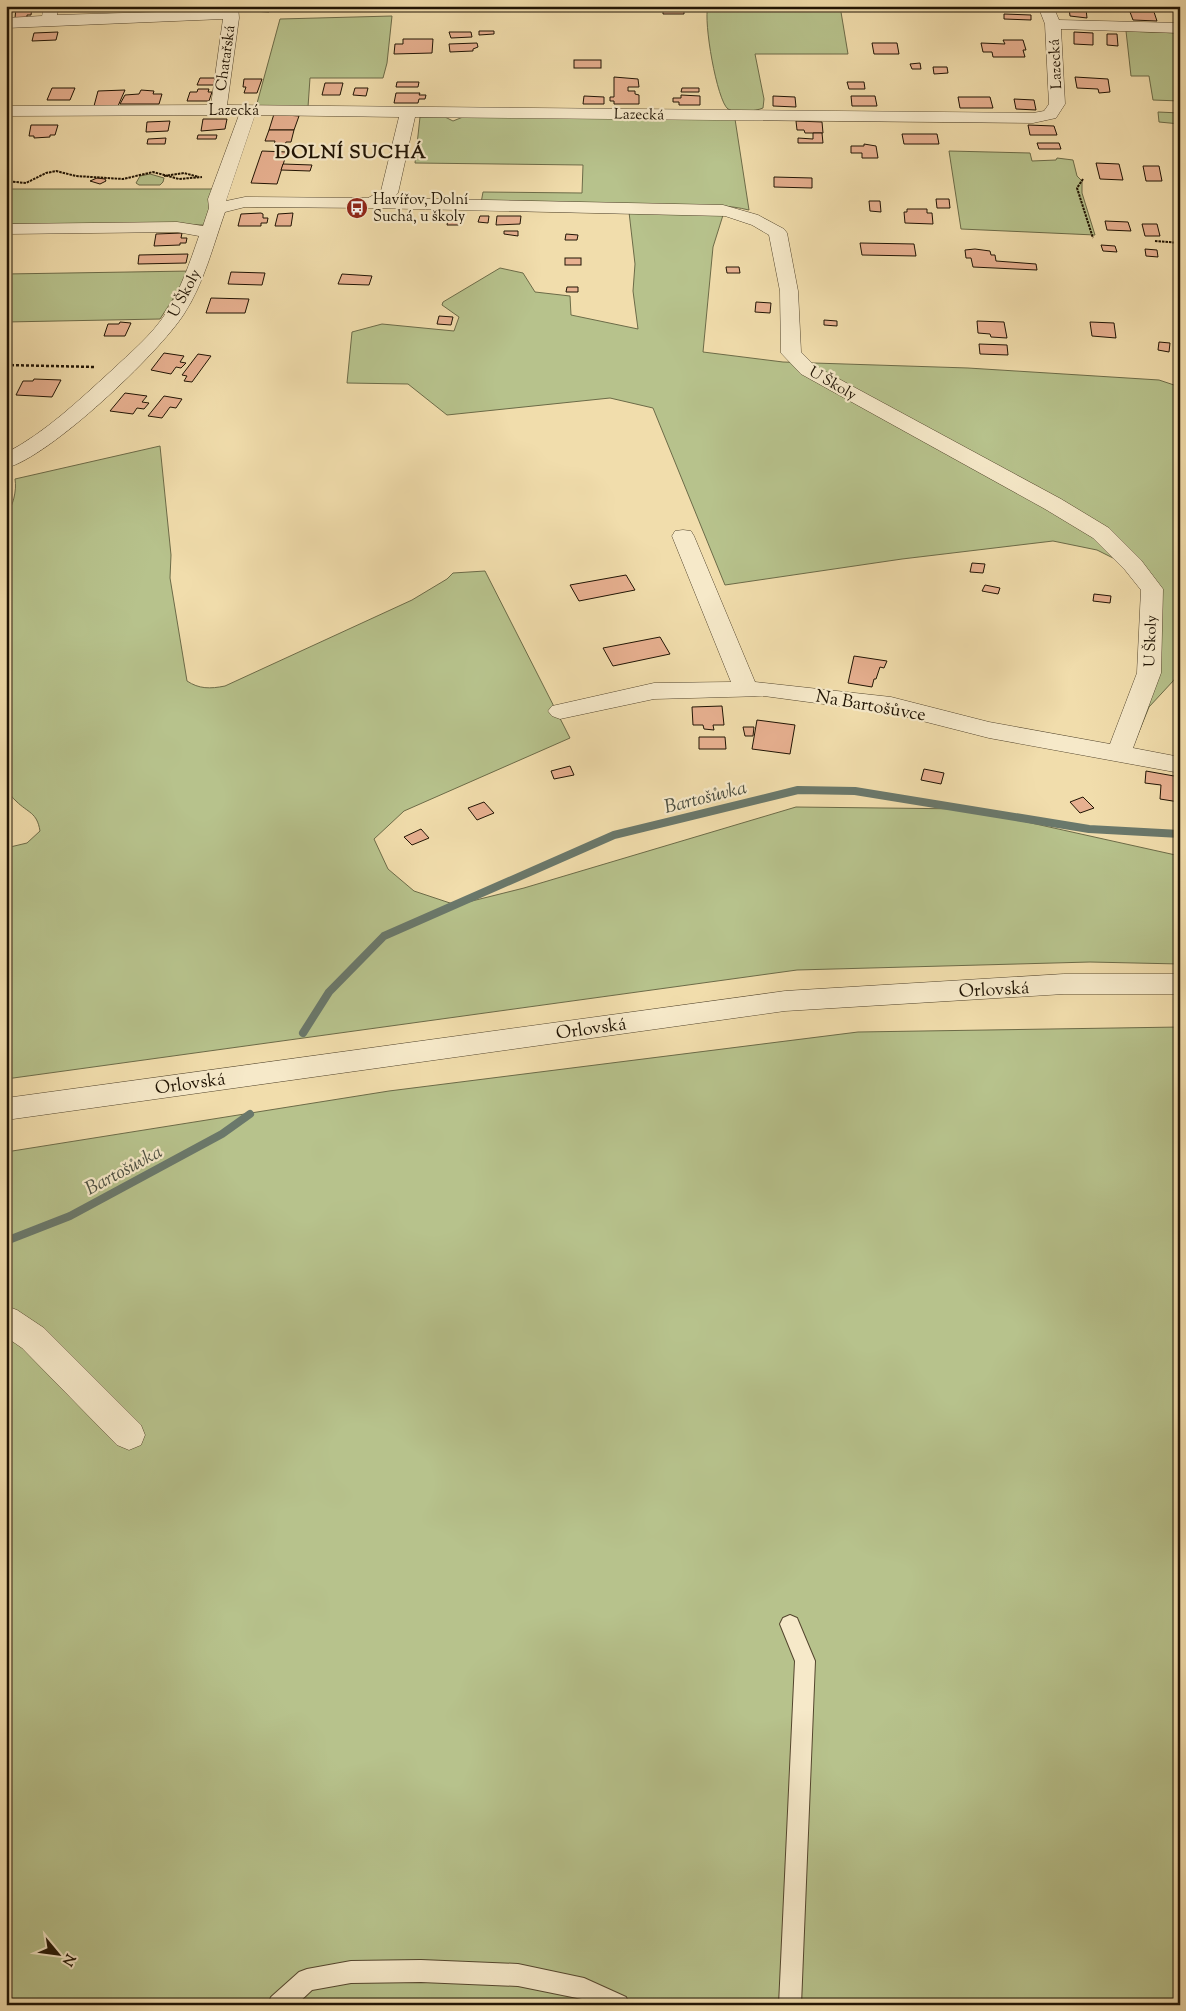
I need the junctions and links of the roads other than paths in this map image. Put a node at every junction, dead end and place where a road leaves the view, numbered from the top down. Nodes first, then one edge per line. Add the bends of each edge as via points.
1 (1045, 6) edge
2 (230, 10) edge
3 (50, 13) edge
4 (6, 23) edge
5 (1053, 24) junction
6 (1180, 28) edge
7 (218, 110) junction
8 (249, 110) junction
9 (6, 112) edge
10 (408, 112) junction
11 (373, 203) junction
12 (218, 208) junction
13 (6, 229) edge
14 (209, 232) junction
15 (6, 462) edge
16 (683, 536) dead end
17 (746, 689) junction
18 (560, 711) dead end
19 (1119, 754) junction
20 (1180, 766) edge
21 (1180, 984) edge
22 (6, 1109) edge
23 (6, 1319) edge
24 (129, 1435) dead end
25 (790, 1624) dead end
26 (279, 2005) edge
27 (618, 2005) edge
28 (790, 2005) edge

1 - 5 street
2 - 3 street
2 - 7 street, Chatařská
3 - 4 street
5 - 6 street, Lazecká
5 - 10 street, Lazecká via 1057,104 1050,115 1033,118
7 - 8 street, Lazecká
7 - 9 street, Lazecká
8 - 10 street, Lazecká
8 - 12 street via 217,199
10 - 11 street via 388,193
11 - 12 street, U Školy via 245,202
11 - 19 street, U Školy via 724,210 751,217 778,233 789,291 791,354 808,370 1101,533 1134,565 1152,589 1149,674
12 - 14 street, U Školy
13 - 14 street via 177,227
14 - 15 street, U Školy via 198,267 175,315 152,342 88,403 37,444
16 - 17 street
17 - 18 street, Na Bartošůvce via 654,691
17 - 19 street, Na Bartošůvce via 891,705 989,730
19 - 20 street, Na Bartošůvce
21 - 22 street, Orlovská via 1064,984 785,1001
23 - 24 street via 33,1338
25 - 28 lane via 805,1661
26 - 27 lane via 307,1980 351,1972 421,1971 518,1975 584,1989

